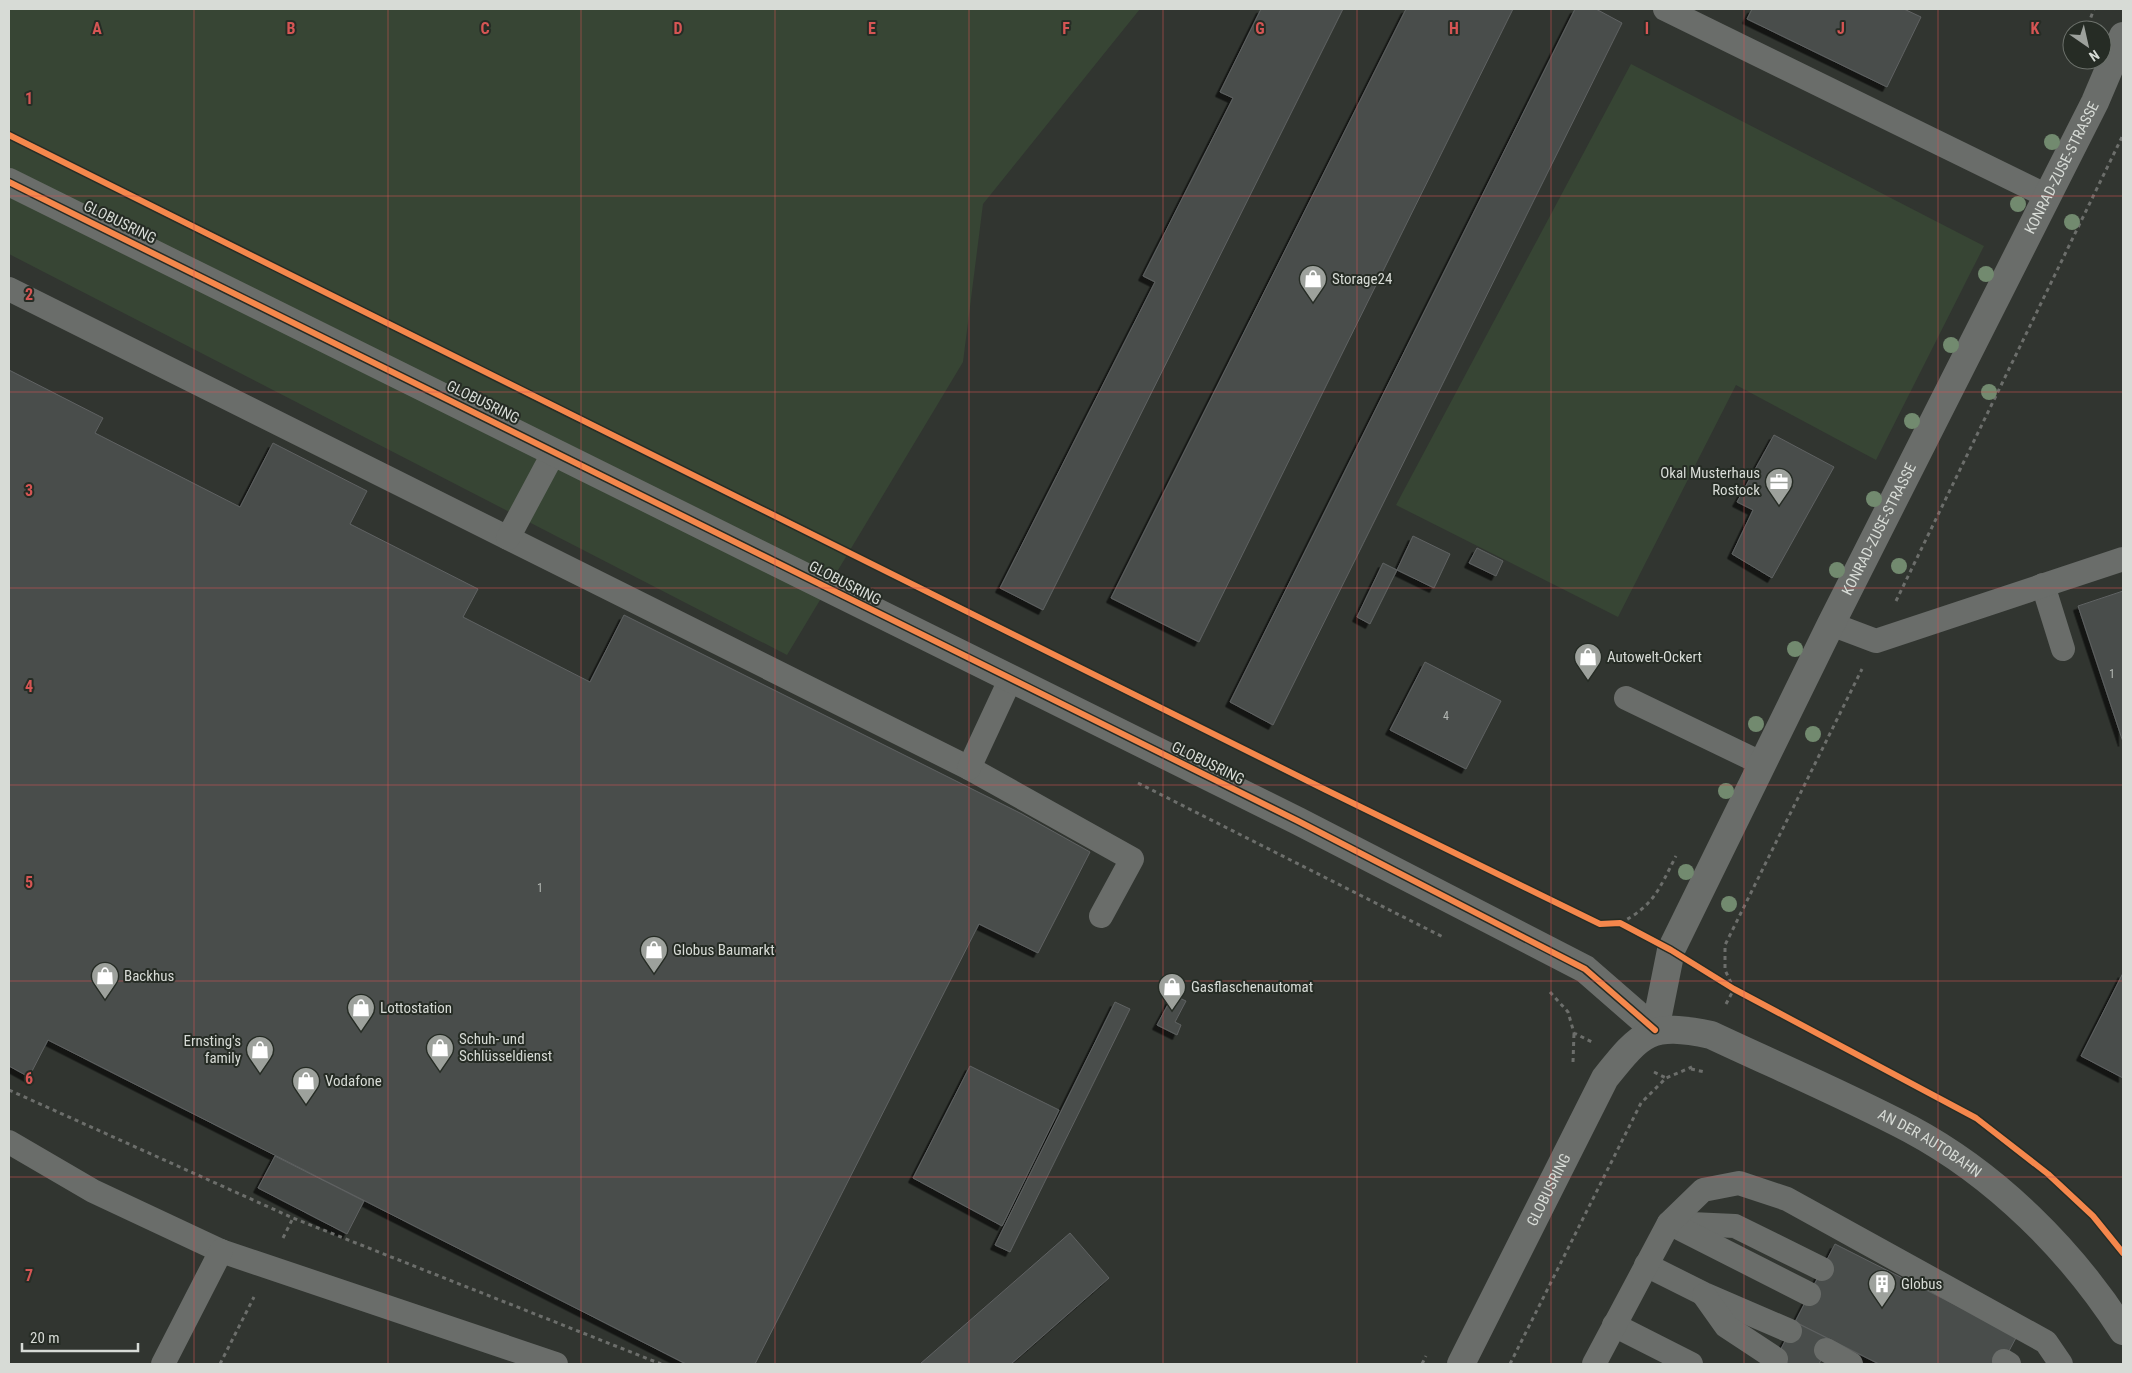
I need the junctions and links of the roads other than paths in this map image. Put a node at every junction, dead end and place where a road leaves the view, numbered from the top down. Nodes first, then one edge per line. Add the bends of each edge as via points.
1 (1666, 9) edge
2 (2123, 36) edge
3 (9, 182) edge
4 (2047, 196) junction
5 (9, 289) edge
6 (554, 452) junction
7 (508, 538) junction
8 (2123, 559) edge
9 (2043, 585) junction
10 (1832, 624) junction
11 (2063, 649) dead end
12 (1010, 680) junction
13 (1626, 698) dead end
14 (1763, 764) junction
15 (969, 768) junction
16 (1101, 916) dead end
17 (1655, 1030) junction
18 (9, 1142) edge
19 (1669, 1223) junction
20 (220, 1251) junction
21 (1646, 1265) junction
22 (1822, 1269) dead end
23 (1704, 1294) junction
24 (1809, 1294) dead end
25 (1614, 1325) junction
26 (1790, 1331) dead end
27 (2123, 1331) edge
28 (1826, 1350) dead end
29 (1776, 1359) dead end
30 (163, 1364) edge
31 (556, 1364) edge
32 (1461, 1364) edge
33 (1594, 1364) edge
34 (1691, 1364) edge
35 (1851, 1364) edge
36 (2061, 1364) edge

1 - 4 lane
2 - 4 street, KONRAD-ZUSE-STRASSE via 2095,102
3 - 6 street, GLOBUSRING
4 - 10 street, KONRAD-ZUSE-STRASSE
5 - 7 lane
6 - 7 lane
6 - 12 street, GLOBUSRING
7 - 15 lane
8 - 9 lane
9 - 10 lane via 1876,641
9 - 11 lane
10 - 14 street, KONRAD-ZUSE-STRASSE
12 - 15 lane
12 - 17 street, GLOBUSRING via 1298,821 1584,968
13 - 14 lane
14 - 17 street, KONRAD-ZUSE-STRASSE via 1671,950
15 - 16 lane via 1132,859
17 - 27 street, AN DER AUTOBAHN via 1684,1029 1711,1035 1911,1130 1949,1153 1986,1180 2066,1254
17 - 32 street, GLOBUSRING via 1638,1040 1605,1078
18 - 20 lane via 93,1191
19 - 21 lane
19 - 22 lane via 1735,1226
19 - 24 lane
19 - 36 lane via 1703,1190 1739,1183 1787,1199 2046,1342
20 - 30 lane
20 - 31 lane
21 - 23 lane
21 - 25 lane
23 - 26 lane
23 - 29 lane via 1726,1326
25 - 33 lane
25 - 34 lane
28 - 35 lane

